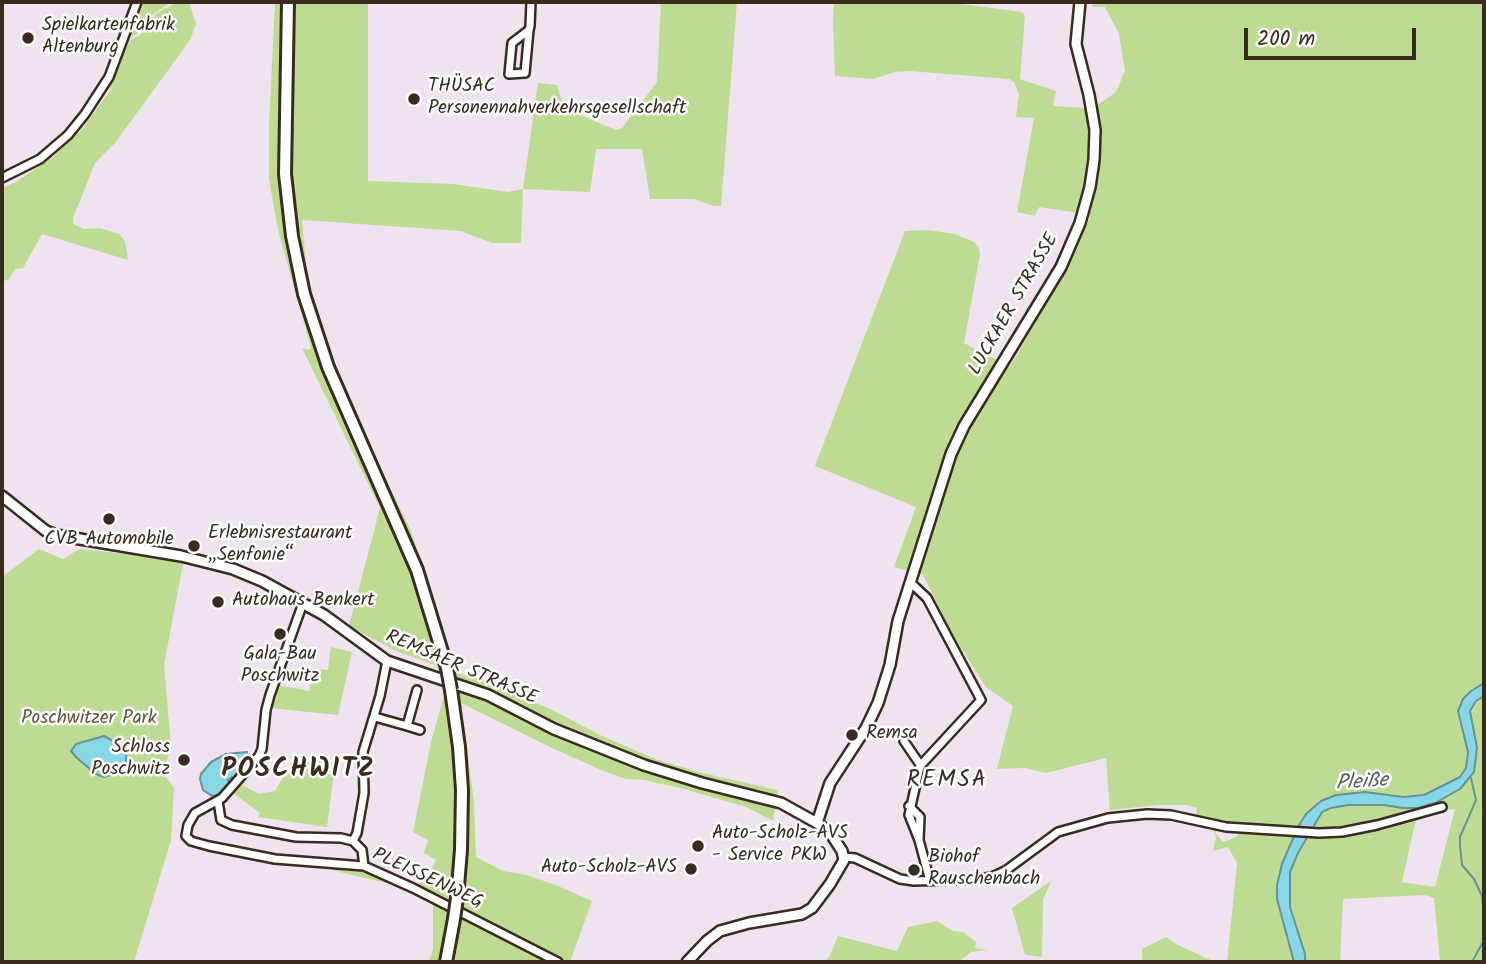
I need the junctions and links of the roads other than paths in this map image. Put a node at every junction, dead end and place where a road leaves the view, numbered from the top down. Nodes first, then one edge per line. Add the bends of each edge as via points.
1 (137, 2) edge
2 (288, 2) edge
3 (531, 2) edge
4 (1080, 2) edge
5 (529, 30) junction
6 (2, 178) edge
7 (2, 496) edge
8 (912, 578) junction
9 (303, 603) junction
10 (387, 661) junction
11 (417, 690) dead end
12 (375, 717) junction
13 (407, 726) junction
14 (421, 730) dead end
15 (904, 741) dead end
16 (920, 765) junction
17 (218, 801) junction
18 (1442, 807) dead end
19 (817, 822) junction
20 (353, 841) junction
21 (844, 857) junction
22 (364, 866) junction
23 (930, 881) junction
24 (446, 962) edge
25 (558, 962) edge
26 (687, 962) edge

1 - 6 street via 109,77 85,114 40,159
2 - 24 highway, bridge via 285,173 304,294 328,367 417,570 451,690 462,790 461,850
3 - 5 street
4 - 8 street, LUCKAER STRASSE via 1076,44 1094,130 1084,211 1061,267 964,426
5 - 5 street via 525,73 509,74 512,43
7 - 9 street, REMSAER STRASSE via 56,535 206,562 262,581
8 - 16 street via 927,597 981,700
8 - 19 street, LUCKAER STRASSE via 878,703 830,783
9 - 10 street, REMSAER STRASSE
9 - 17 street via 270,695 259,756
10 - 12 street
10 - 19 street, REMSAER STRASSE via 488,695 554,729 644,765 781,803
11 - 13 street
12 - 13 street
12 - 20 street via 363,752 364,793
13 - 14 street
15 - 16 street
16 - 23 street via 909,806 919,817 919,839
17 - 20 street via 220,820 232,825 296,837
17 - 22 street, PLEISSENWEG via 195,813 186,836 191,841 275,859
18 - 23 street via 1365,827 1319,833 1226,827 1171,815 1108,818 1058,832 992,877
19 - 21 street via 831,834
20 - 22 street via 362,850
21 - 23 street via 900,879
21 - 26 street via 812,908 720,931
22 - 25 street, PLEISSENWEG

